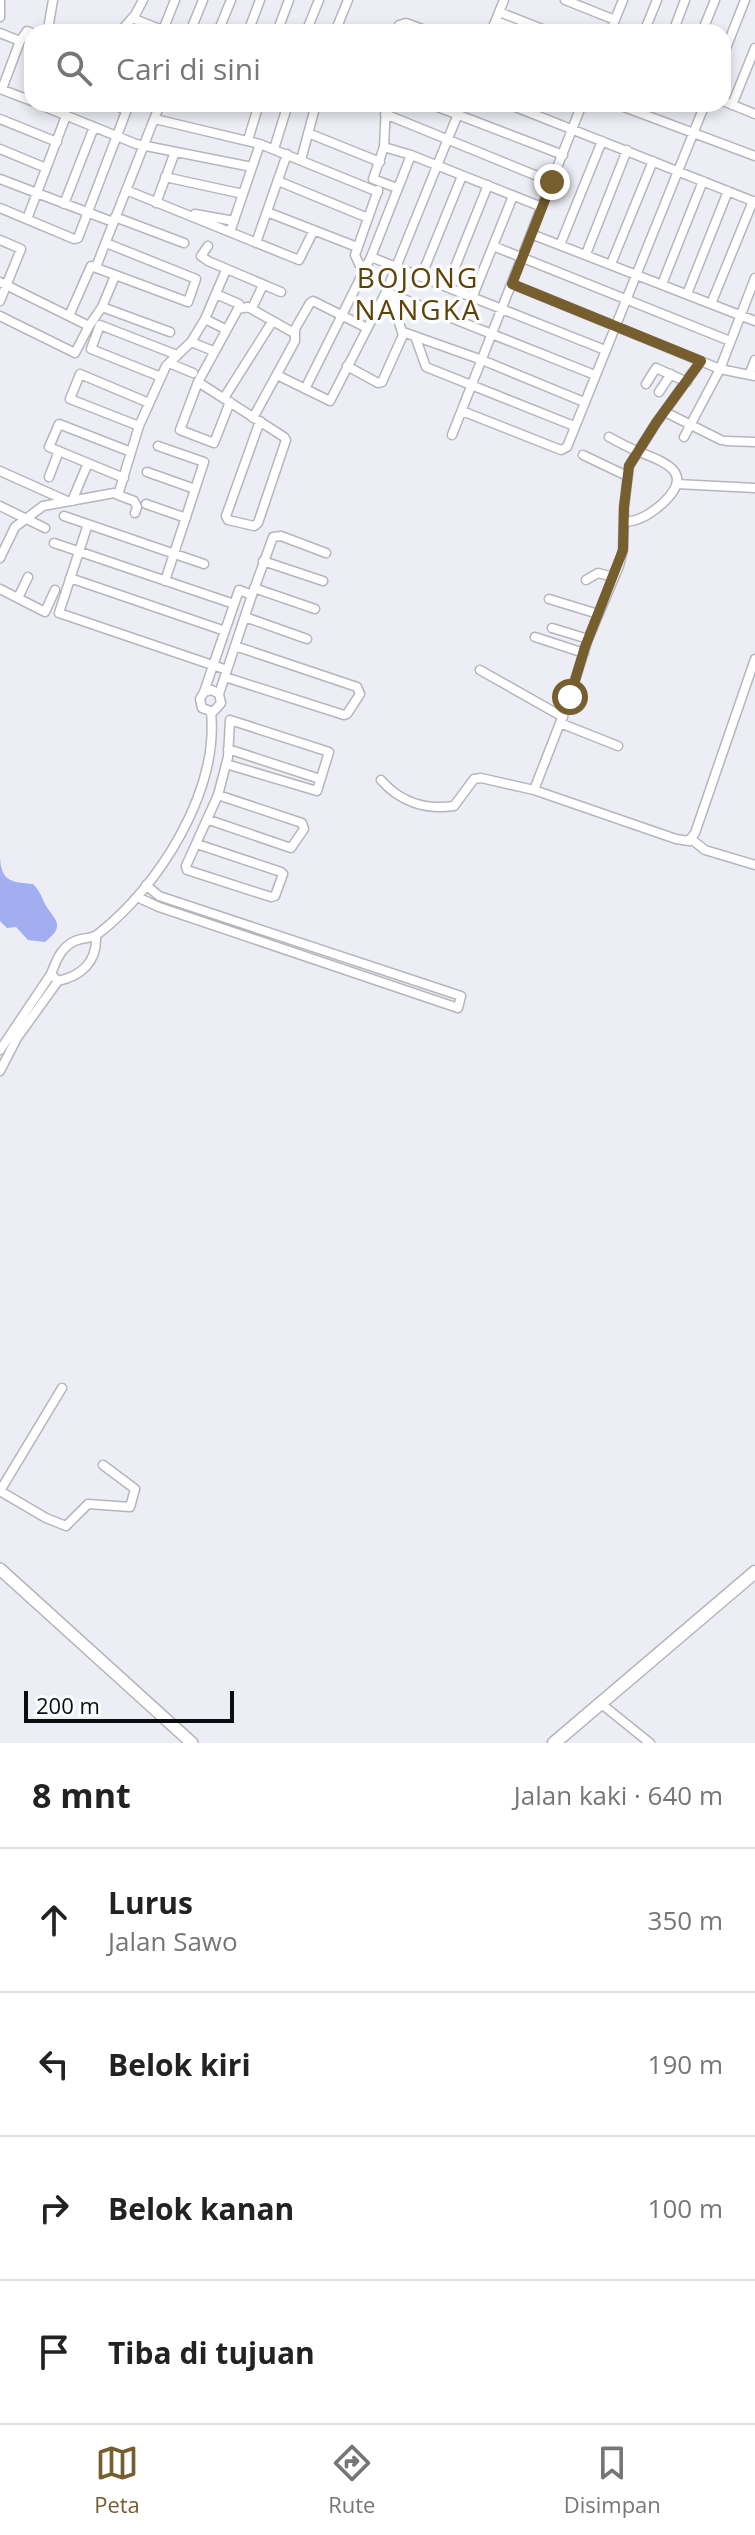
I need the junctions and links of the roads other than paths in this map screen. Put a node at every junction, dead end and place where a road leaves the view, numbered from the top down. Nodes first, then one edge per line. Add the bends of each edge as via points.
1 (53, 0) edge
2 (143, 0) edge
3 (175, 0) edge
4 (203, 0) edge
5 (231, 0) edge
6 (260, 0) edge
7 (289, 0) edge
8 (319, 0) edge
9 (348, 0) edge
10 (504, 0) edge
11 (565, 0) edge
12 (622, 0) edge
13 (657, 0) edge
14 (685, 0) edge
15 (715, 0) edge
16 (745, 0) edge
17 (0, 1) edge
18 (1, 14) edge
19 (498, 17) junction
20 (132, 18) junction
21 (615, 20) junction
22 (49, 24) edge
23 (127, 24) edge
24 (147, 24) edge
25 (167, 24) edge
26 (193, 24) edge
27 (221, 24) edge
28 (251, 24) edge
29 (280, 24) edge
30 (309, 24) edge
31 (338, 24) edge
32 (495, 24) edge
33 (511, 24) edge
34 (522, 24) edge
35 (613, 24) edge
36 (647, 24) edge
37 (676, 24) edge
38 (705, 24) edge
39 (0, 33) edge
40 (24, 35) edge
41 (731, 36) edge
42 (20, 41) junction
43 (755, 48) edge
44 (1, 89) edge
45 (24, 97) edge
46 (731, 97) edge
47 (731, 104) edge
48 (57, 112) edge
49 (126, 112) edge
50 (157, 112) edge
51 (257, 112) edge
52 (286, 112) edge
53 (314, 112) edge
54 (452, 112) edge
55 (529, 112) edge
56 (579, 112) edge
57 (638, 112) edge
58 (702, 112) edge
59 (385, 114) joint
60 (458, 114) junction
61 (755, 114) edge
62 (66, 116) junction
63 (0, 119) edge
64 (155, 119) junction
65 (94, 127) junction
66 (573, 129) junction
67 (694, 132) junction
68 (308, 133) junction
69 (117, 137) junction
70 (447, 139) junction
71 (248, 140) junction
72 (602, 141) junction
73 (57, 142) junction
74 (260, 144) junction
75 (145, 146) junction
76 (384, 147) junction
77 (0, 149) edge
78 (274, 149) junction
79 (627, 150) junction
80 (175, 152) junction
81 (287, 154) junction
82 (411, 155) junction
83 (563, 155) junction
84 (755, 156) edge
85 (301, 160) junction
86 (653, 161) junction
87 (380, 162) junction
88 (436, 166) junction
89 (252, 167) junction
90 (46, 168) junction
91 (678, 172) junction
92 (462, 176) junction
93 (165, 177) junction
94 (0, 179) edge
95 (278, 181) junction
96 (703, 181) junction
97 (382, 182) junction
98 (552, 182) junction
99 (488, 185) junction
100 (397, 188) junction
101 (126, 190) junction
102 (728, 191) junction
103 (378, 192) junction
104 (36, 193) junction
105 (243, 194) junction
106 (513, 196) junction
107 (754, 201) edge
108 (156, 203) junction
109 (64, 204) junction
110 (542, 207) junction
111 (0, 208) edge
112 (178, 211) junction
113 (86, 212) junction
114 (267, 212) junction
115 (368, 218) junction
116 (27, 219) junction
117 (114, 220) junction
118 (234, 221) junction
119 (314, 230) junction
120 (230, 232) junction
121 (531, 234) junction
122 (0, 240) edge
123 (106, 243) junction
124 (184, 243) dead end
125 (256, 243) junction
126 (560, 245) junction
127 (208, 246) dead end
128 (493, 246) junction
129 (357, 247) junction
130 (586, 254) junction
131 (371, 257) junction
132 (523, 258) junction
133 (611, 264) junction
134 (96, 267) junction
135 (366, 267) junction
136 (396, 267) junction
137 (226, 270) junction
138 (635, 274) junction
139 (115, 276) junction
140 (421, 277) junction
141 (755, 278) edge
142 (4, 284) edge
143 (512, 284) junction
144 (662, 284) junction
145 (263, 285) junction
146 (447, 287) junction
147 (281, 292) dead end
148 (388, 293) junction
149 (216, 294) junction
150 (687, 294) junction
151 (472, 298) junction
152 (625, 299) junction
153 (0, 301) edge
154 (239, 304) dead end
155 (254, 304) dead end
156 (711, 304) junction
157 (102, 307) junction
158 (502, 309) junction
159 (341, 315) junction
160 (740, 315) junction
161 (0, 316) edge
162 (69, 316) junction
163 (205, 319) junction
164 (755, 321) edge
165 (272, 322) junction
166 (615, 325) junction
167 (89, 326) junction
168 (367, 328) junction
169 (225, 329) dead end
170 (170, 332) dead end
171 (403, 332) junction
172 (294, 333) junction
173 (492, 335) junction
174 (415, 336) junction
175 (730, 341) junction
176 (191, 342) junction
177 (211, 350) dead end
178 (605, 350) junction
179 (177, 355) junction
180 (482, 360) junction
181 (755, 360) edge
182 (701, 361) junction
183 (169, 363) junction
184 (347, 366) junction
185 (720, 369) junction
186 (671, 374) junction
187 (277, 375) junction
188 (595, 375) junction
189 (752, 376) edge
190 (161, 377) junction
191 (195, 378) junction
192 (687, 382) junction
193 (646, 384) dead end
194 (471, 386) junction
195 (305, 389) junction
196 (659, 392) dead end
197 (227, 400) junction
198 (584, 402) junction
199 (149, 403) junction
200 (462, 411) junction
201 (665, 412) junction
202 (256, 420) junction
203 (690, 425) junction
204 (139, 426) junction
205 (574, 426) junction
206 (452, 435) dead end
207 (609, 437) dead end
208 (684, 437) dead end
209 (755, 442) edge
210 (158, 446) dead end
211 (59, 451) junction
212 (637, 451) junction
213 (131, 452) junction
214 (583, 455) dead end
215 (88, 463) junction
216 (0, 471) edge
217 (147, 472) dead end
218 (627, 476) junction
219 (49, 477) dead end
220 (124, 478) junction
221 (677, 484) junction
222 (755, 488) edge
223 (195, 489) junction
224 (118, 495) junction
225 (70, 501) junction
226 (146, 504) dead end
227 (0, 506) edge
228 (135, 513) dead end
229 (64, 516) dead end
230 (186, 518) junction
231 (26, 519) junction
232 (624, 522) junction
233 (88, 524) junction
234 (45, 528) dead end
235 (4, 542) edge
236 (54, 543) dead end
237 (79, 552) junction
238 (174, 553) junction
239 (326, 553) dead end
240 (0, 558) edge
241 (263, 561) junction
242 (204, 564) dead end
243 (28, 577) dead end
244 (614, 577) junction
245 (70, 578) junction
246 (586, 580) dead end
247 (165, 581) junction
248 (323, 581) dead end
249 (0, 589) edge
250 (55, 590) dead end
251 (253, 592) junction
252 (18, 598) junction
253 (549, 599) dead end
254 (234, 604) junction
255 (315, 609) dead end
256 (598, 614) junction
257 (245, 617) junction
258 (552, 628) dead end
259 (225, 631) junction
260 (535, 637) dead end
261 (307, 639) dead end
262 (588, 639) junction
263 (235, 646) junction
264 (584, 653) junction
265 (755, 659) edge
266 (213, 665) junction
267 (480, 670) dead end
268 (226, 673) junction
269 (204, 692) junction
270 (219, 694) junction
271 (211, 712) junction
272 (562, 720) junction
273 (618, 746) dead end
274 (208, 754) junction
275 (227, 757) junction
276 (320, 779) junction
277 (381, 780) dead end
278 (534, 790) junction
279 (218, 795) junction
280 (209, 820) junction
281 (691, 839) junction
282 (197, 844) junction
283 (755, 865) edge
284 (146, 885) junction
285 (137, 897) junction
286 (163, 897) junction
287 (159, 907) junction
288 (96, 937) junction
289 (54, 978) junction
290 (0, 1050) edge
291 (0, 1071) edge
292 (62, 1388) dead end
293 (103, 1465) dead end
294 (0, 1569) edge
295 (755, 1572) edge
296 (599, 1702) junction
297 (192, 1743) edge
298 (554, 1743) edge
299 (650, 1743) edge

1 - 22 street
2 - 20 street
3 - 25 street
4 - 26 street
5 - 27 street
6 - 28 street
7 - 29 street
8 - 30 street
9 - 31 street
10 - 19 street
11 - 21 street
12 - 21 street
13 - 36 street
14 - 37 street
15 - 38 street
16 - 41 street
17 - 18 street
19 - 32 street
19 - 33 street
19 - 34 street
20 - 23 street
20 - 24 street
21 - 35 street
39 - 42 street
40 - 42 street
42 - 44 street
43 - 46 street
44 - 45 street
47 - 61 street
48 - 62 street
49 - 69 street
50 - 64 street
51 - 71 street
52 - 78 street
53 - 68 street
54 - 60 street
55 - 66 street
56 - 66 street
57 - 67 street
58 - 67 street
59 - 70 street
59 - 76 street
60 - 70 street
60 - 83 street
62 - 65 street
62 - 73 street
63 - 73 street
64 - 71 street
64 - 75 street
65 - 69 street
65 - 109 street
66 - 72 street
66 - 83 street
67 - 84 street
67 - 91 street
68 - 85 street
68 - 87 street
69 - 75 street
69 - 113 street
70 - 88 street
70 - 98 street
71 - 74 street
72 - 79 street
72 - 126 street
73 - 90 street
74 - 78 street
74 - 89 street
75 - 80 street
75 - 101 street
76 - 82 street
76 - 87 street
77 - 90 street
78 - 81 street
79 - 86 street
79 - 130 street
80 - 89 street
80 - 93 street
81 - 85 street
81 - 95 street
82 - 88 street
82 - 100 street
83 - 98 street
85 - 103 street
86 - 91 street
86 - 133 street
87 - 97 street via 373,178
88 - 92 street
88 - 136 street
89 - 105 street
90 - 104 street
91 - 96 street
91 - 138 street
92 - 99 street
92 - 140 street
93 - 105 street
93 - 108 street
94 - 104 street
95 - 114 street
95 - 115 street
96 - 102 street
96 - 144 street
97 - 100 street
97 - 103 street
98 - 110 street
99 - 106 street
99 - 146 street
100 - 131 street
101 - 108 street
101 - 117 street
102 - 107 street
102 - 150 street
103 - 115 street
104 - 109 street
104 - 116 street
105 - 118 street
106 - 110 street
106 - 128 street
107 - 156 street
108 - 112 street
109 - 113 street
110 - 121 street
111 - 116 street
112 - 118 street
112 - 120 street
113 - 116 street via 75,239
113 - 117 street
114 - 119 street
114 - 125 street
115 - 129 street
117 - 123 street
117 - 124 street
118 - 120 street
119 - 125 street via 299,260
119 - 129 street
120 - 125 street
121 - 126 street
121 - 132 street
122 - 142 street via 21,249
123 - 134 street
123 - 139 street via 197,281 186,303
126 - 130 street
127 - 137 street via 201,256
128 - 132 street
128 - 151 street
129 - 135 street via 356,260
130 - 133 street
131 - 135 street
131 - 136 street
132 - 143 street
132 - 152 street
133 - 138 street
134 - 139 street
134 - 162 street via 88,268
135 - 159 street
136 - 140 street
136 - 148 street
137 - 145 street
137 - 149 street
138 - 144 street
138 - 152 street
139 - 157 street
140 - 146 street
141 - 160 street
142 - 153 street
142 - 162 street
143 - 158 street
143 - 166 street
144 - 150 street
145 - 147 street
145 - 155 street
146 - 151 street
148 - 168 street
148 - 171 street
148 - 173 street
149 - 154 street
149 - 163 street
150 - 156 street
151 - 158 street
152 - 166 street
152 - 175 street
156 - 160 street
157 - 167 street
157 - 170 street
158 - 173 street
158 - 178 street
159 - 168 street
159 - 172 street via 313,301
159 - 195 street
160 - 164 street
160 - 175 street
161 - 167 street via 75,353
162 - 167 street
163 - 169 street
163 - 176 street
165 - 172 street
165 - 191 street via 248,307 238,309
165 - 197 street
166 - 178 street
166 - 182 street
168 - 184 street
171 - 174 street
171 - 184 street via 380,383
172 - 187 street
173 - 180 street
173 - 188 street
174 - 180 street
174 - 194 street via 426,367
175 - 185 street
176 - 177 street
176 - 179 street
178 - 188 street
179 - 183 street
179 - 190 street via 100,325 91,349
180 - 194 street
180 - 198 street
181 - 189 street
182 - 185 street
182 - 192 street
183 - 190 street
183 - 191 street
184 - 195 street via 329,401
185 - 189 street
185 - 203 street
186 - 192 street
186 - 193 street via 656,368
186 - 196 street
187 - 195 street
187 - 202 street
188 - 198 street
190 - 199 street
191 - 197 street
191 - 197 street via 183,433 214,443
192 - 201 street
194 - 200 street
194 - 205 street
197 - 202 street
198 - 205 street
199 - 204 street
199 - 204 street via 80,374 70,399
200 - 205 street via 561,450
200 - 206 street
201 - 203 street
201 - 212 street
202 - 202 street via 286,440 254,526 226,516
203 - 208 street
203 - 209 street via 724,441
204 - 213 street
207 - 212 street
210 - 223 street via 204,461
211 - 213 street via 49,447 59,424
211 - 215 street
211 - 219 street
212 - 218 street
212 - 221 street via 665,462
213 - 220 street
214 - 218 street
215 - 220 street
215 - 225 street
216 - 225 street
217 - 223 street
218 - 232 street
220 - 224 street
221 - 222 street
221 - 232 street via 646,516
223 - 230 street
224 - 225 street
224 - 228 street via 134,501
225 - 231 street via 43,506
226 - 230 street
227 - 231 street
229 - 233 street
230 - 238 street
231 - 234 street
231 - 235 street
232 - 244 street via 623,550
233 - 237 street
233 - 238 street
235 - 240 street
236 - 237 street
237 - 245 street
237 - 247 street
238 - 242 street
238 - 247 street
239 - 241 street via 276,536
241 - 248 street
241 - 251 street
243 - 252 street
244 - 246 street via 598,573
244 - 256 street
245 - 259 street
245 - 266 street via 60,613
247 - 254 street
249 - 252 street
250 - 252 street via 45,612
251 - 254 street via 238,590
251 - 255 street
251 - 257 street
253 - 256 street
254 - 259 street
256 - 262 street
257 - 261 street
257 - 263 street
258 - 262 street
259 - 266 street
260 - 264 street
262 - 264 street
263 - 268 street
263 - 268 street via 357,687 360,694 344,715
264 - 272 street
265 - 281 street
266 - 268 street
266 - 269 street
267 - 272 street
268 - 270 street
269 - 270 street
269 - 271 street via 200,704
270 - 271 street via 221,705
271 - 274 street
272 - 273 street
272 - 278 street
274 - 275 street
274 - 284 street via 191,816
275 - 276 street
275 - 276 street via 313,791
275 - 276 street via 231,719 329,751
275 - 279 street
277 - 278 street via 403,798 431,807 454,806 474,779
278 - 281 street via 685,842
279 - 280 street
279 - 280 street via 302,823 304,829 291,848
280 - 282 street
281 - 283 street via 705,850
282 - 282 street via 281,872 278,892 271,897 187,870
284 - 285 street
284 - 286 street
285 - 287 street
285 - 288 street
286 - 287 street
286 - 287 street via 461,996 458,1008
288 - 289 street via 66,946 56,958
288 - 289 street via 90,962 70,979
289 - 290 street
289 - 291 street
292 - 293 street via 0,1491 66,1526 88,1504 130,1507 135,1489
294 - 297 street
295 - 296 main road
296 - 298 main road
296 - 299 street

